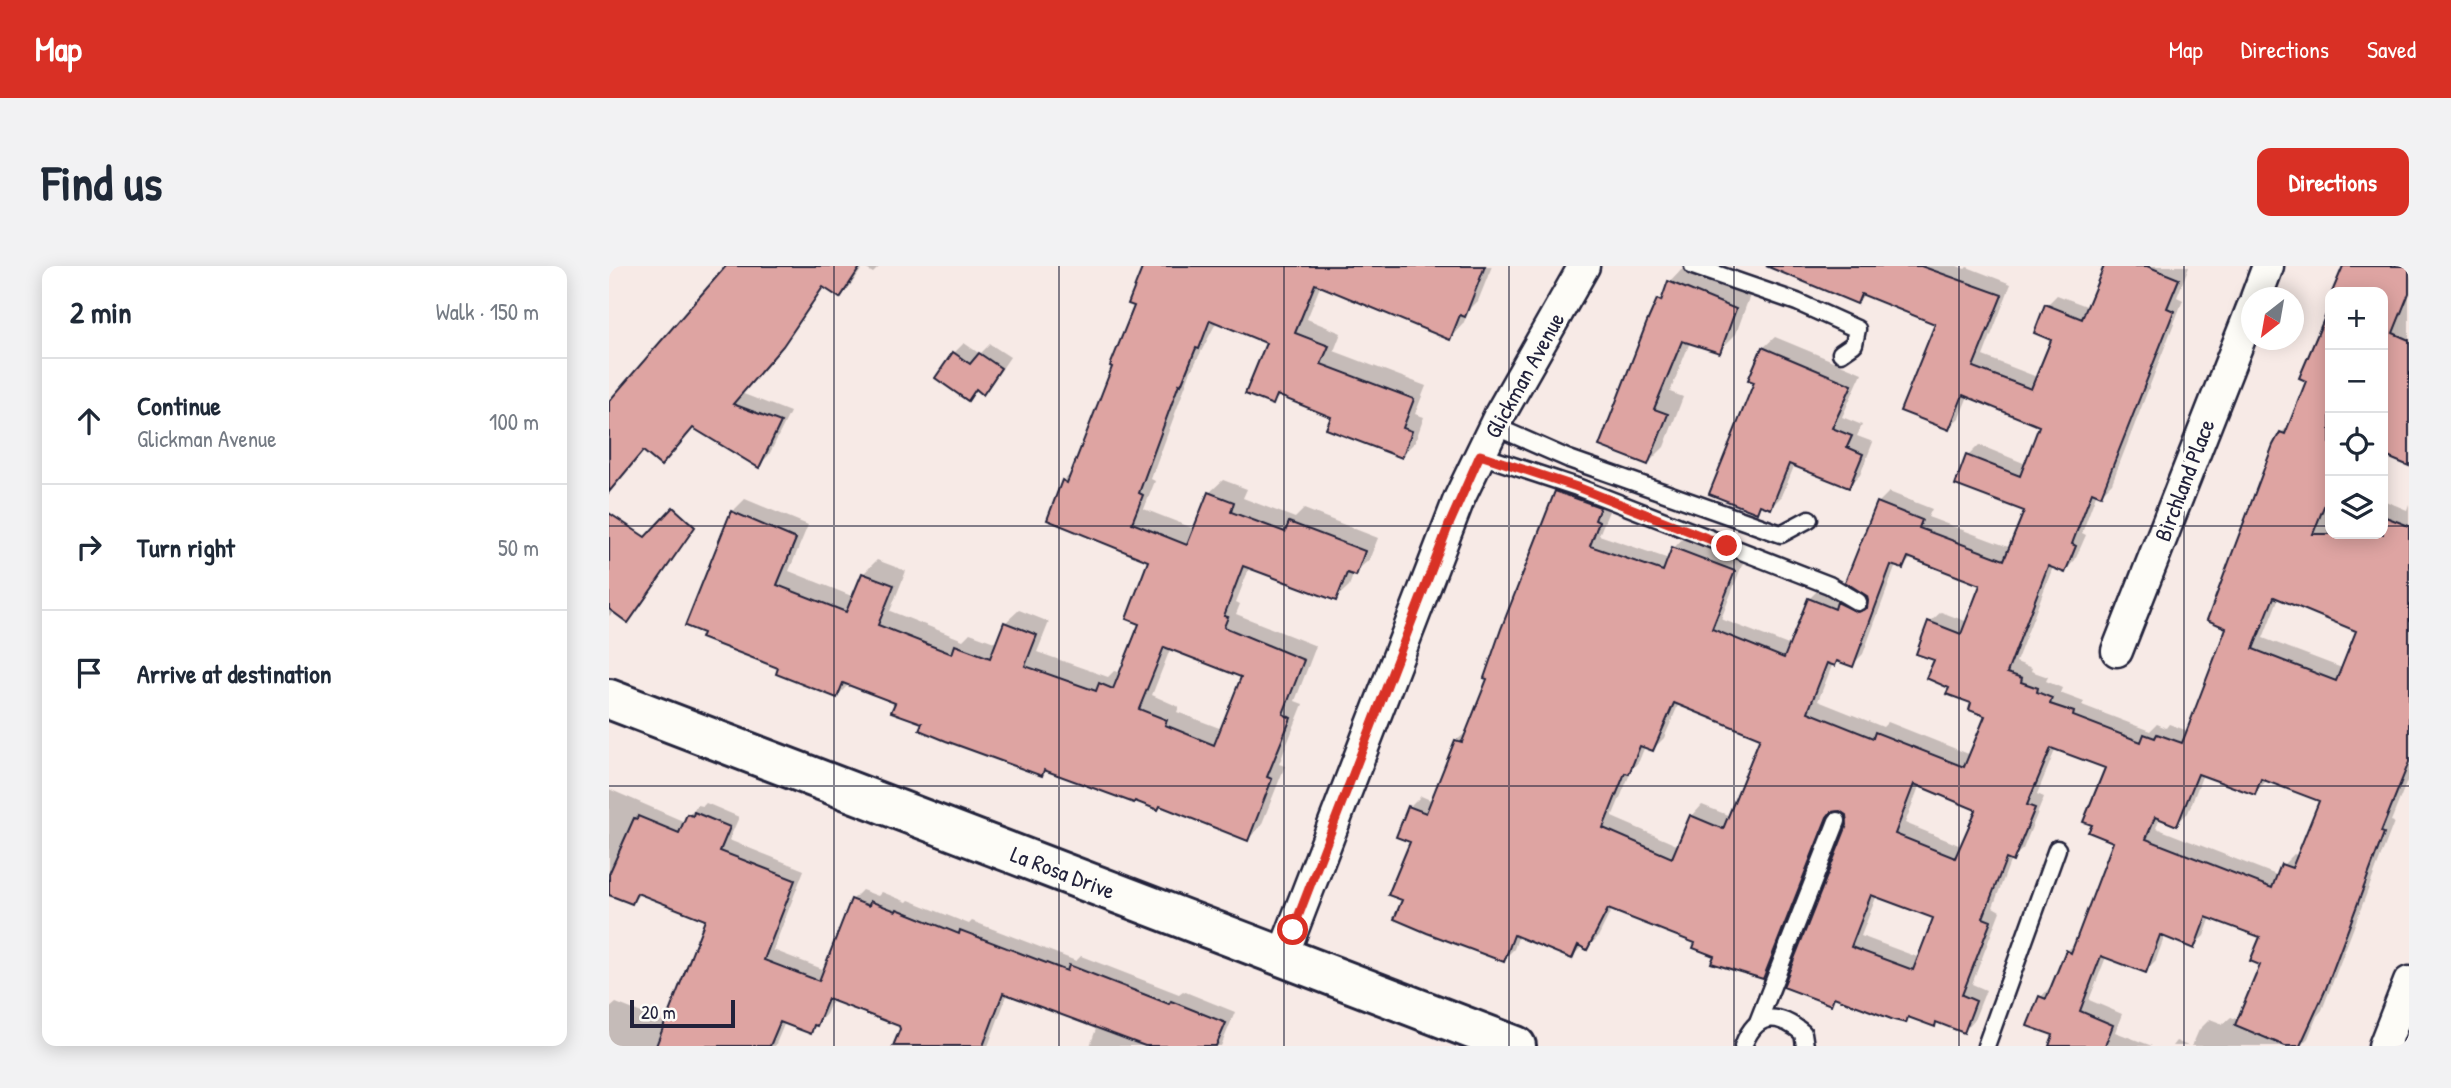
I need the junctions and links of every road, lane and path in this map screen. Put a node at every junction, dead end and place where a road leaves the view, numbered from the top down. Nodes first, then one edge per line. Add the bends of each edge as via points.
1 (1584, 266) edge
2 (1693, 266) edge
3 (2268, 266) edge
4 (2260, 287) edge
5 (2241, 336) edge
6 (1841, 354) dead end
7 (1494, 426) junction
8 (1480, 455) junction
9 (1809, 519) dead end
10 (1858, 602) dead end
11 (2117, 652) dead end
12 (609, 699) edge
13 (1837, 821) dead end
14 (2057, 849) dead end
15 (1283, 955) junction
16 (2409, 982) edge
17 (1758, 1022) junction
18 (1517, 1046) edge
19 (1743, 1046) edge
20 (1805, 1046) edge
21 (1986, 1046) edge
22 (2383, 1046) edge

1 - 7 street, Glickman Avenue
2 - 6 lane via 1797,302 1857,329 1854,344
3 - 4 street
5 - 11 street, Birchland Place
7 - 8 street, Glickman Avenue
7 - 9 lane via 1569,459 1781,534
8 - 10 lane via 1577,487 1829,585
8 - 15 street, Glickman Avenue
12 - 15 street, La Rosa Drive
13 - 17 lane
14 - 21 lane
15 - 18 street, La Rosa Drive
16 - 22 street
17 - 19 lane
17 - 20 lane via 1771,1017 1789,1022 1803,1033

